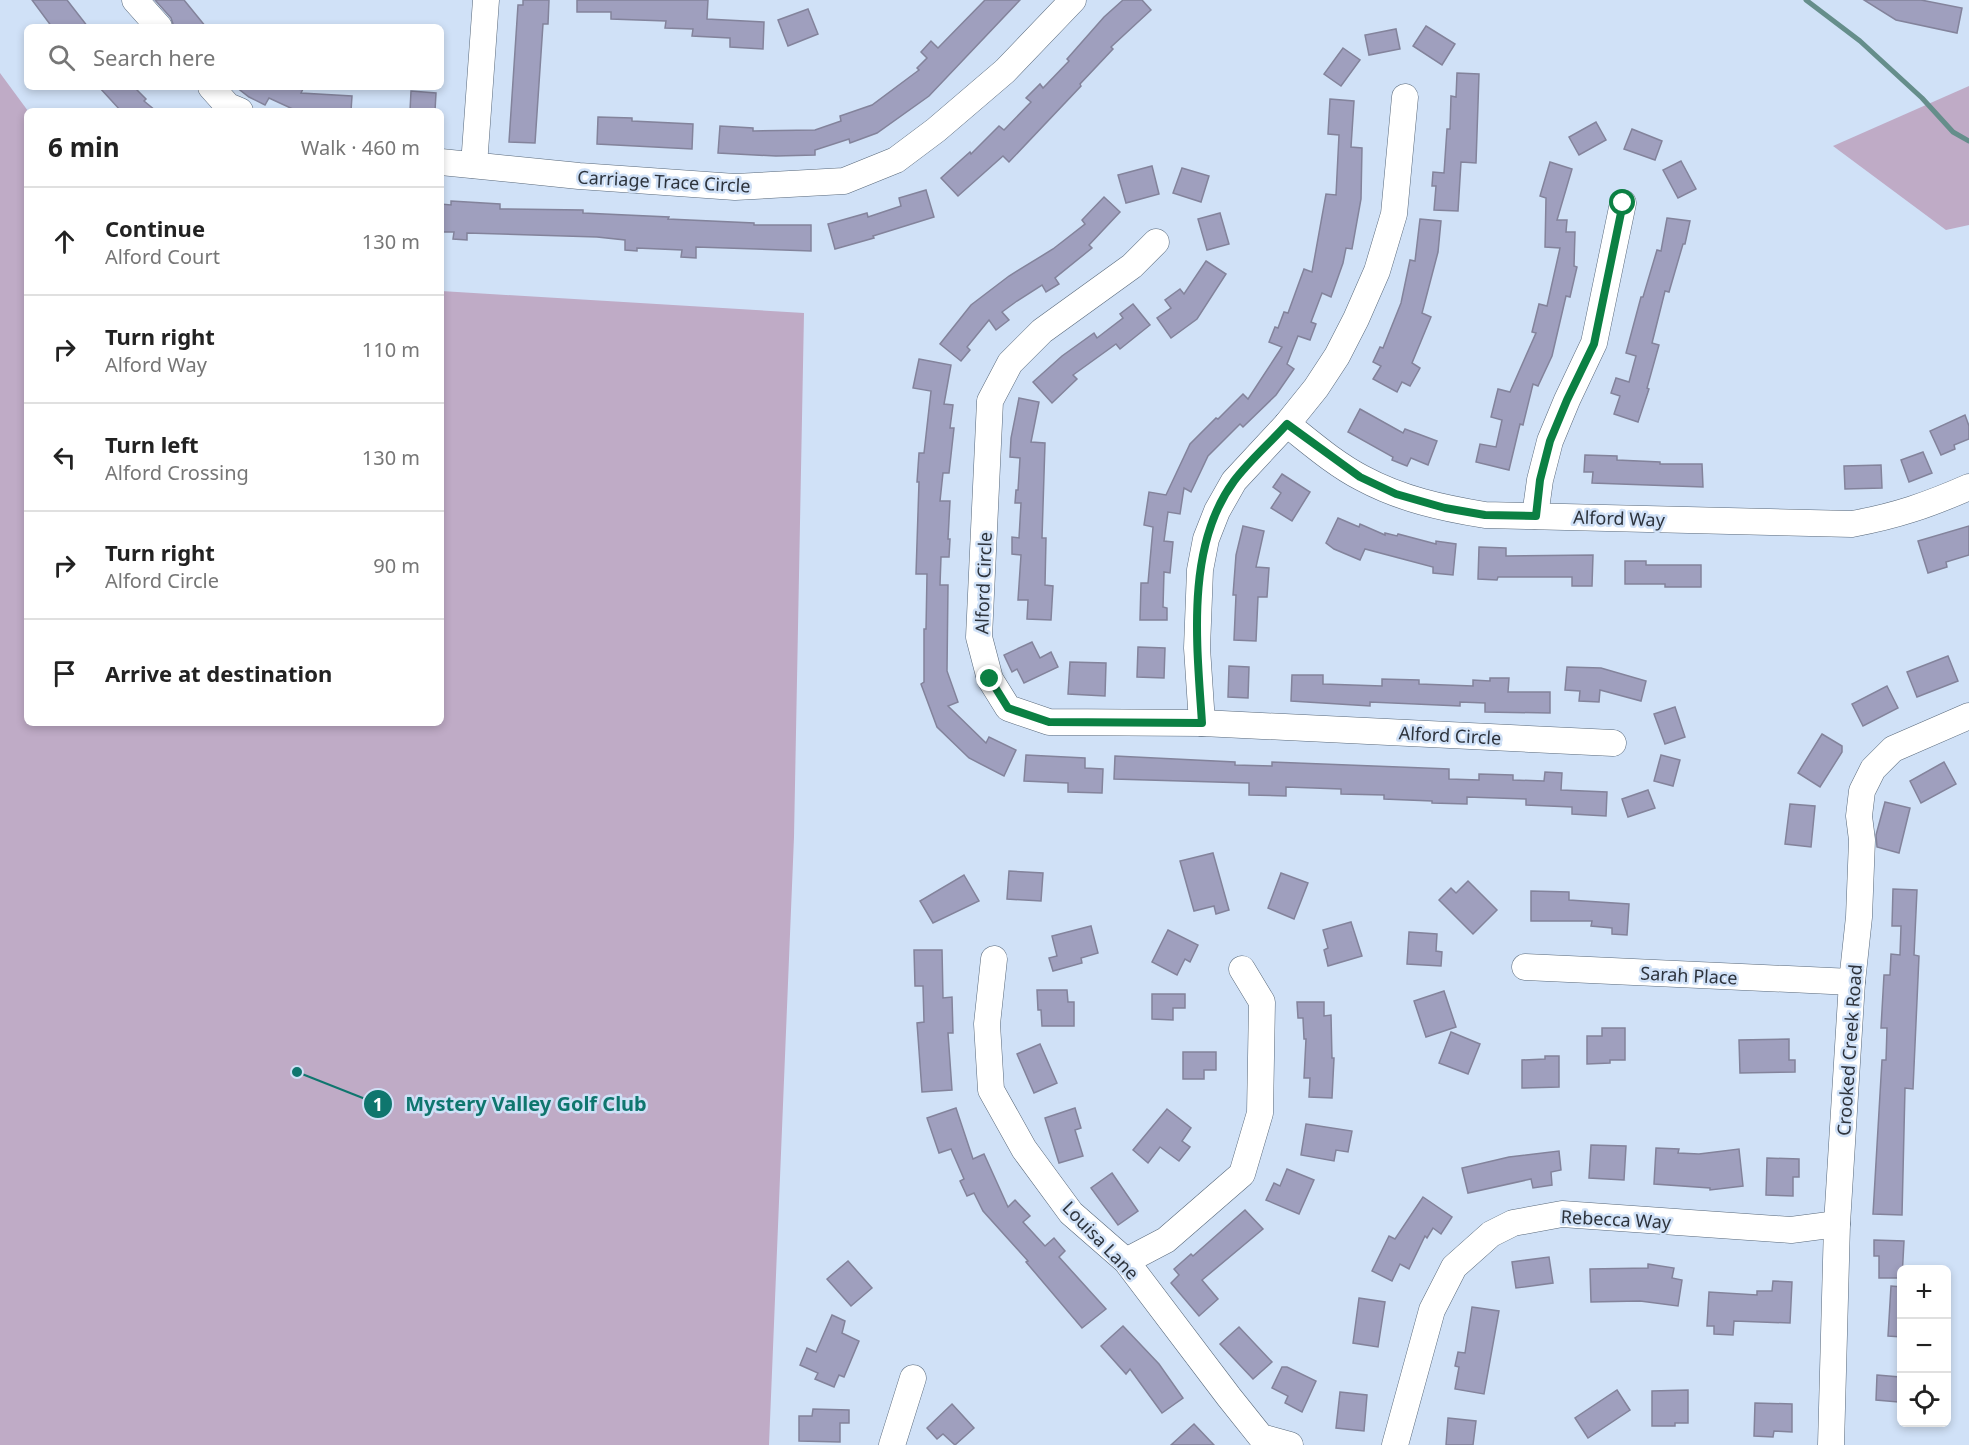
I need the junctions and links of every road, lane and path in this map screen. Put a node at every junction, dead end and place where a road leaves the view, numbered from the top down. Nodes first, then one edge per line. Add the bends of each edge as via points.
1 (135, 0) edge
2 (486, 0) edge
3 (1073, 0) edge
4 (156, 24) edge
5 (214, 90) edge
6 (1405, 97) dead end
7 (233, 108) edge
8 (444, 162) edge
9 (474, 165) junction
10 (1623, 203) dead end
11 (1156, 242) dead end
12 (1287, 424) junction
13 (1969, 487) edge
14 (1536, 516) junction
15 (1969, 716) edge
16 (1202, 723) junction
17 (1613, 743) dead end
18 (994, 959) dead end
19 (1525, 967) dead end
20 (1242, 969) dead end
21 (1852, 982) junction
22 (1837, 1224) junction
23 (1126, 1262) junction
24 (913, 1378) dead end
25 (1258, 1441) edge
26 (892, 1445) edge
27 (1290, 1445) edge
28 (1395, 1445) edge
29 (1831, 1445) edge

1 - 4 street
2 - 9 street
3 - 9 street, Carriage Trace Circle via 1005,71 936,130 896,160 844,181 735,188
5 - 7 street
6 - 12 street via 1394,214 1377,271 1337,356
8 - 9 street, Carriage Trace Circle
10 - 14 street via 1594,344 1550,441
11 - 16 street, Alford Circle via 1132,266 1042,331 1010,363 990,401 979,637 990,679 1008,708 1049,722
12 - 14 street, Alford Way via 1360,477 1396,494 1485,515
12 - 16 street via 1234,482 1206,539 1200,570 1197,648
13 - 14 street, Alford Way via 1890,517 1852,524
15 - 21 street, Crooked Creek Road via 1893,749 1873,769 1862,791 1859,917
16 - 17 street, Alford Circle
18 - 23 street, Louisa Lane via 987,1024 991,1090 1024,1149 1071,1213
19 - 21 street, Sarah Place
20 - 23 street via 1262,1002 1260,1113 1242,1174 1166,1240
21 - 22 street, Crooked Creek Road
22 - 28 street, Rebecca Way via 1791,1230 1562,1214 1498,1230 1455,1267 1432,1310
22 - 29 street, Crooked Creek Road
23 - 25 street, Louisa Lane
24 - 26 street
25 - 27 street, Louisa Lane

